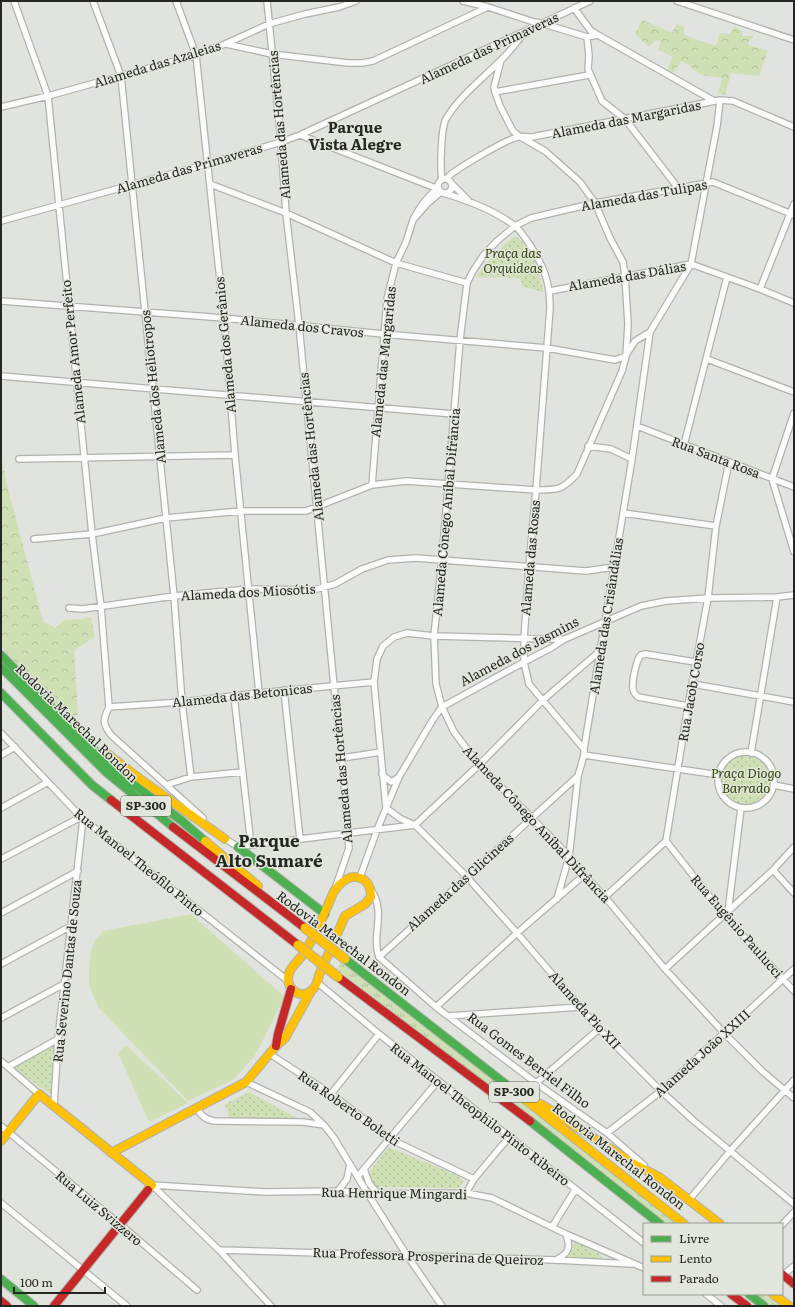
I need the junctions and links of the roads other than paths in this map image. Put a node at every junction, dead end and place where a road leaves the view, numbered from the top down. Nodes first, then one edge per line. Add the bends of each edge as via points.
1 (14, 1) edge
2 (93, 1) edge
3 (176, 1) edge
4 (267, 1) edge
5 (356, 1) edge
6 (463, 1) edge
7 (590, 1) edge
8 (677, 1) edge
9 (339, 4) edge
10 (488, 7) junction
11 (574, 8) junction
12 (541, 23) junction
13 (270, 24) junction
14 (526, 31) junction
15 (598, 35) junction
16 (587, 37) junction
17 (794, 40) edge
18 (500, 42) junction
19 (225, 44) junction
20 (272, 54) junction
21 (196, 55) junction
22 (503, 58) junction
23 (589, 75) junction
24 (121, 76) junction
25 (479, 81) junction
26 (495, 90) junction
27 (48, 96) junction
28 (717, 101) junction
29 (1, 107) edge
30 (625, 119) junction
31 (794, 127) edge
32 (300, 135) junction
33 (519, 136) junction
34 (281, 142) junction
35 (207, 164) junction
36 (447, 180) junction
37 (707, 183) junction
38 (133, 184) junction
39 (210, 184) junction
40 (678, 188) junction
41 (440, 190) junction
42 (470, 201) junction
43 (595, 203) junction
44 (794, 204) edge
45 (58, 205) junction
46 (286, 213) junction
47 (792, 214) edge
48 (1, 221) edge
49 (514, 226) junction
50 (396, 263) junction
51 (691, 264) junction
52 (626, 276) junction
53 (727, 277) junction
54 (467, 283) junction
55 (760, 289) junction
56 (550, 291) junction
57 (1, 301) edge
58 (794, 303) edge
59 (68, 306) junction
60 (145, 312) junction
61 (224, 318) junction
62 (299, 325) junction
63 (650, 332) junction
64 (384, 334) junction
65 (460, 340) junction
66 (547, 348) junction
67 (626, 356) junction
68 (707, 359) junction
69 (1, 376) edge
70 (76, 382) junction
71 (154, 390) junction
72 (794, 392) edge
73 (230, 395) junction
74 (306, 402) junction
75 (378, 409) junction
76 (794, 413) edge
77 (454, 414) junction
78 (637, 426) junction
79 (684, 445) junction
80 (588, 446) junction
81 (235, 455) junction
82 (160, 456) junction
83 (84, 458) junction
84 (19, 459) dead end
85 (632, 459) junction
86 (729, 462) junction
87 (772, 479) junction
88 (448, 483) junction
89 (372, 485) junction
90 (794, 487) edge
91 (536, 490) junction
92 (317, 508) junction
93 (241, 511) junction
94 (623, 513) junction
95 (166, 518) junction
96 (716, 526) junction
97 (92, 534) junction
98 (34, 539) dead end
99 (794, 552) edge
100 (442, 559) junction
101 (529, 566) junction
102 (614, 568) junction
103 (325, 586) junction
104 (249, 589) junction
105 (794, 595) edge
106 (174, 596) junction
107 (777, 597) junction
108 (708, 598) junction
109 (100, 607) junction
110 (69, 608) dead end
111 (606, 621) junction
112 (434, 636) junction
113 (524, 639) junction
114 (548, 639) junction
115 (565, 639) junction
116 (551, 648) junction
117 (601, 650) junction
118 (1, 655) edge
119 (524, 662) junction
120 (695, 662) junction
121 (1, 667) edge
122 (374, 682) junction
123 (693, 684) junction
124 (334, 686) junction
125 (284, 690) junction
126 (259, 692) junction
127 (1, 693) edge
128 (234, 696) junction
129 (760, 696) junction
130 (544, 700) junction
131 (182, 702) junction
132 (794, 702) edge
133 (688, 706) junction
134 (109, 707) junction
135 (442, 707) junction
136 (64, 720) junction
137 (1, 733) edge
138 (15, 747) junction
139 (381, 752) junction
140 (584, 752) junction
141 (751, 753) junction
142 (1, 755) edge
143 (342, 758) junction
144 (479, 765) junction
145 (678, 769) junction
146 (243, 772) junction
147 (382, 774) junction
148 (719, 775) junction
149 (578, 776) junction
150 (191, 777) junction
151 (399, 777) junction
152 (48, 782) junction
153 (166, 785) junction
154 (774, 785) junction
155 (794, 789) edge
156 (1, 808) edge
157 (386, 808) junction
158 (741, 808) junction
159 (82, 818) junction
160 (532, 818) junction
161 (415, 825) junction
162 (92, 827) junction
163 (377, 830) junction
164 (348, 834) junction
165 (81, 836) junction
166 (225, 839) junction
167 (300, 839) junction
168 (666, 841) junction
169 (250, 845) junction
170 (794, 847) edge
171 (238, 848) junction
172 (569, 857) junction
173 (1, 859) edge
174 (773, 870) junction
175 (78, 871) junction
176 (584, 875) junction
177 (466, 876) junction
178 (360, 877) junction
179 (370, 889) junction
180 (334, 891) junction
181 (794, 893) edge
182 (605, 896) junction
183 (557, 899) junction
184 (1, 913) edge
185 (726, 913) junction
186 (324, 914) junction
187 (288, 916) junction
188 (71, 926) junction
189 (518, 933) junction
190 (379, 957) junction
191 (1, 964) edge
192 (665, 969) junction
193 (794, 969) edge
194 (783, 979) junction
195 (287, 980) junction
196 (318, 983) junction
197 (64, 984) junction
198 (291, 989) junction
199 (794, 991) edge
200 (310, 992) junction
201 (436, 1007) junction
202 (580, 1007) junction
203 (448, 1016) junction
204 (1, 1018) edge
205 (599, 1029) junction
206 (724, 1033) junction
207 (379, 1034) junction
208 (58, 1040) junction
209 (276, 1046) junction
210 (270, 1054) junction
211 (1, 1061) edge
212 (8, 1067) junction
213 (794, 1080) edge
214 (438, 1081) junction
215 (246, 1082) junction
216 (536, 1083) junction
217 (784, 1090) junction
218 (662, 1091) junction
219 (39, 1094) junction
220 (330, 1094) junction
221 (521, 1097) junction
222 (794, 1098) edge
223 (54, 1105) junction
224 (197, 1108) junction
225 (310, 1112) junction
226 (303, 1122) junction
227 (324, 1125) junction
228 (5, 1129) edge
229 (607, 1133) junction
230 (509, 1137) junction
231 (390, 1139) junction
232 (1, 1141) edge
233 (126, 1145) junction
234 (730, 1150) junction
235 (111, 1153) junction
236 (124, 1162) junction
237 (350, 1164) junction
238 (364, 1169) junction
239 (358, 1176) junction
240 (659, 1177) junction
241 (474, 1179) junction
242 (152, 1185) junction
243 (575, 1190) junction
244 (338, 1191) junction
245 (619, 1192) junction
246 (466, 1193) junction
247 (368, 1194) junction
248 (378, 1194) junction
249 (690, 1200) junction
250 (1, 1203) edge
251 (794, 1204) edge
252 (794, 1212) edge
253 (651, 1223) edge
254 (659, 1223) edge
255 (683, 1223) edge
256 (719, 1223) edge
257 (783, 1223) edge
258 (121, 1225) junction
259 (552, 1227) junction
260 (566, 1234) junction
261 (643, 1242) edge
262 (219, 1250) junction
263 (406, 1254) junction
264 (556, 1260) junction
265 (636, 1264) junction
266 (794, 1266) edge
267 (643, 1268) edge
268 (84, 1269) junction
269 (783, 1275) edge
270 (1, 1279) edge
271 (794, 1284) edge
272 (197, 1290) dead end
273 (707, 1295) edge
274 (732, 1295) edge
275 (750, 1295) edge
276 (774, 1295) edge
277 (1, 1301) edge
278 (7, 1306) edge
279 (34, 1306) edge
280 (54, 1306) edge
281 (127, 1306) edge
282 (271, 1306) edge
283 (442, 1306) edge
284 (721, 1306) edge
285 (746, 1306) edge
286 (764, 1306) edge
287 (789, 1306) edge

1 - 27 street, Alameda Amor Perfeito
2 - 24 street, Alameda dos Heliotropos
3 - 21 street, Alameda dos Gerânios
4 - 13 street, Alameda das Hortências
5 - 9 street, Alameda das Azaleias
6 - 10 street
7 - 11 street, Alameda das Primaveras
8 - 17 street
9 - 13 street, Alameda das Azaleias
10 - 12 street
10 - 20 street via 373,61 348,63
11 - 12 street, Alameda das Primaveras
11 - 15 street via 591,31
12 - 14 street, Alameda das Primaveras
12 - 16 street
13 - 19 street, Alameda das Azaleias
13 - 20 street, Alameda das Hortências
14 - 18 street, Alameda das Primaveras
14 - 22 street
15 - 16 street
15 - 28 street
16 - 23 street
18 - 22 street via 508,49
18 - 32 street, Alameda das Primaveras
19 - 20 street
19 - 21 street, Alameda das Azaleias
20 - 34 street, Alameda das Hortências
21 - 24 street, Alameda das Azaleias
21 - 35 street, Alameda dos Gerânios
22 - 25 street
22 - 26 street
23 - 26 street
23 - 30 street via 602,101
24 - 27 street, Alameda das Azaleias
24 - 38 street, Alameda dos Heliotropos
25 - 26 street via 492,81
25 - 36 street via 446,120 442,140 441,173
26 - 33 street via 513,131
27 - 29 street, Alameda das Azaleias
27 - 45 street, Alameda Amor Perfeito
28 - 30 street, Alameda das Margaridas
28 - 31 street, Alameda das Margaridas via 733,101
28 - 37 street via 717,126
30 - 33 street, Alameda das Margaridas via 532,137
30 - 40 street
32 - 34 street, Alameda das Primaveras
32 - 41 street
33 - 36 street, Alameda das Margaridas via 450,174
33 - 43 street via 545,151 580,182
34 - 35 street, Alameda das Primaveras
34 - 46 street, Alameda das Hortências
35 - 38 street, Alameda das Primaveras
35 - 39 street, Alameda dos Gerânios
36 - 41 street, Alameda das Margaridas via 438,184
36 - 41 street, Alameda das Margaridas via 452,188 449,191
36 - 42 street
37 - 40 street, Alameda das Tulipas
37 - 47 street, Alameda das Tulipas via 713,182
37 - 51 street
38 - 45 street, Alameda das Primaveras
38 - 60 street, Alameda dos Heliotropos
39 - 46 street
39 - 61 street, Alameda dos Gerânios
40 - 43 street, Alameda das Tulipas
41 - 42 street
41 - 50 street, Alameda das Margaridas via 429,196 418,210
42 - 49 street, Alameda das Rosas
43 - 49 street, Alameda das Tulipas via 531,218
43 - 52 street via 623,262
44 - 47 street
45 - 48 street, Alameda das Primaveras
45 - 59 street, Alameda Amor Perfeito
46 - 50 street
46 - 62 street, Alameda das Hortências
47 - 55 street
49 - 54 street, Alameda das Tulipas via 483,256
49 - 56 street, Alameda das Rosas via 538,257
50 - 54 street
50 - 64 street, Alameda das Margaridas via 387,299
51 - 52 street, Alameda das Dálias
51 - 53 street, Alameda das Dálias
51 - 63 street
52 - 56 street, Alameda das Dálias
52 - 67 street
53 - 55 street, Alameda das Dálias
53 - 68 street
54 - 65 street, Alameda Cônego Aníbal Difrância
55 - 58 street, Alameda das Dálias
56 - 66 street, Alameda das Rosas
57 - 59 street, Alameda dos Cravos
59 - 60 street, Alameda dos Cravos
59 - 70 street, Alameda Amor Perfeito
60 - 61 street, Alameda dos Cravos
60 - 71 street, Alameda dos Heliotropos
61 - 62 street, Alameda dos Cravos
61 - 73 street, Alameda dos Gerânios
62 - 64 street, Alameda dos Cravos
62 - 74 street, Alameda das Hortências
63 - 67 street via 636,341
63 - 78 street, Alameda das Crisândálias
64 - 65 street, Alameda dos Cravos
64 - 75 street, Alameda das Margaridas
65 - 66 street, Alameda dos Cravos
65 - 77 street, Alameda Cônego Aníbal Difrância
66 - 67 street via 615,360
66 - 91 street, Alameda das Rosas
67 - 80 street via 622,371
68 - 72 street
68 - 79 street
69 - 70 street
70 - 71 street
70 - 83 street, Alameda Amor Perfeito
71 - 73 street
71 - 82 street, Alameda dos Heliotropos
73 - 74 street
73 - 81 street, Alameda dos Gerânios
74 - 75 street
74 - 92 street, Alameda das Hortências
75 - 77 street
75 - 89 street, Alameda das Margaridas
76 - 87 street
77 - 88 street, Alameda Cônego Aníbal Difrância
78 - 79 street, Rua Santa Rosa
78 - 85 street, Alameda das Crisândálias
79 - 86 street, Rua Santa Rosa
80 - 85 street via 611,449
80 - 91 street via 577,474 567,485 554,490
81 - 82 street
81 - 93 street, Alameda dos Gerânios
82 - 83 street
82 - 95 street, Alameda dos Heliotropos
83 - 84 street
83 - 97 street, Alameda Amor Perfeito
85 - 94 street, Alameda das Crisândálias
86 - 87 street, Rua Santa Rosa
86 - 96 street, Rua Jacob Corso
87 - 90 street, Rua Santa Rosa
87 - 99 street
88 - 89 street via 406,481
88 - 91 street
88 - 100 street, Alameda Cônego Aníbal Difrância
89 - 92 street
91 - 101 street, Alameda das Rosas
92 - 93 street via 306,511
92 - 103 street, Alameda das Hortências
93 - 95 street
93 - 104 street, Alameda dos Gerânios
94 - 96 street
94 - 102 street, Alameda das Crisândálias
95 - 97 street
95 - 106 street, Alameda dos Heliotropos
96 - 108 street, Rua Jacob Corso
97 - 98 street
97 - 109 street, Alameda Amor Perfeito
100 - 101 street, Alameda dos Miosótis
100 - 103 street, Alameda dos Miosótis via 388,560
100 - 112 street, Alameda Cônego Aníbal Difrância
101 - 102 street, Alameda dos Miosótis via 586,571
101 - 113 street, Alameda das Rosas
102 - 111 street, Alameda das Crisândálias
103 - 104 street, Alameda dos Miosótis via 314,590
103 - 124 street, Alameda das Hortências
104 - 106 street, Alameda dos Miosótis
104 - 126 street, Alameda dos Gerânios
105 - 107 street, Alameda dos Jasmins
106 - 109 street, Alameda dos Miosótis
106 - 131 street, Alameda dos Heliotropos
107 - 108 street, Alameda dos Jasmins
107 - 129 street
108 - 111 street, Alameda dos Jasmins via 666,601 641,606
108 - 120 street, Rua Jacob Corso
109 - 110 street, Alameda dos Miosótis via 84,610
109 - 134 street, Alameda Amor Perfeito
111 - 115 street, Alameda dos Jasmins
111 - 117 street, Alameda das Crisândálias
112 - 113 street
112 - 122 street via 407,633 394,637 383,646
112 - 135 street, Alameda Cônego Aníbal Difrância via 436,684
113 - 114 street
113 - 119 street, Alameda das Rosas
114 - 115 street
114 - 116 street
115 - 116 street, Alameda dos Jasmins
116 - 119 street, Alameda dos Jasmins
117 - 130 street
117 - 140 street, Alameda das Crisândálias
118 - 136 main road
119 - 130 street, Alameda das Rosas via 529,684
119 - 135 street, Alameda dos Jasmins
120 - 123 street, Rua Jacob Corso
120 - 133 street via 641,655 633,688 634,694 638,697
121 - 187 main road, Rodovia Marechal Rondon / SP-300 via 107,773
122 - 124 street, Alameda das Betonicas
122 - 139 street
123 - 129 street
123 - 133 street, Rua Jacob Corso
124 - 125 street, Alameda das Betonicas
124 - 143 street, Alameda das Hortências
125 - 126 street, Alameda das Betonicas
125 - 167 street
126 - 128 street, Alameda das Betonicas
127 - 245 main road, SP-300, bridge via 92,785
128 - 131 street, Alameda das Betonicas
128 - 146 street
129 - 132 street
129 - 141 street
130 - 140 street, Alameda das Rosas
130 - 144 street
131 - 134 street, Alameda das Betonicas
131 - 150 street, Alameda dos Heliotropos
133 - 145 street, Rua Jacob Corso
134 - 153 street via 104,719 105,727
135 - 144 street, Alameda Cônego Aníbal Difrância via 454,732
135 - 151 street, Alameda dos Jasmins
136 - 166 main road via 140,780
136 - 187 main road via 116,771 182,821 244,873
137 - 138 street, Rua Manoel Theófilo Pinto
138 - 142 street
138 - 152 street, Rua Manoel Theófilo Pinto
139 - 143 street
139 - 147 street
140 - 145 street
140 - 149 street, Alameda das Crisândálias
141 - 148 street via 738,754 727,760
141 - 154 street via 763,758 771,768
143 - 164 street, Alameda das Hortências
144 - 160 street, Alameda Cônego Aníbal Difrância
144 - 161 street
145 - 148 street
145 - 168 street, Rua Jacob Corso
146 - 150 street
146 - 169 street
147 - 151 street via 391,782
147 - 157 street
148 - 158 street via 718,784 721,792 729,802
149 - 160 street, Alameda das Glicineas
149 - 172 street, Alameda das Crisândálias
150 - 153 street
151 - 157 street, Alameda dos Jasmins
152 - 156 street
152 - 159 street, Rua Manoel Theófilo Pinto
153 - 166 street
154 - 155 street
154 - 158 street via 768,797 758,805
157 - 161 street, Alameda Pio XII
157 - 163 street, Alameda dos Jasmins
158 - 185 street
159 - 162 street, Rua Manoel Theófilo Pinto
159 - 165 street, Rua Severino Dantas de Souza
159 - 173 street
160 - 172 street, Alameda Cônego Aníbal Difrância
160 - 177 street, Alameda das Glicineas
161 - 163 street
161 - 177 street, Alameda Pio XII
162 - 165 street
162 - 195 street, Rua Manoel Theófilo Pinto
163 - 164 street
163 - 178 street, Alameda dos Jasmins
164 - 167 street
164 - 180 street, Alameda das Hortências via 348,854
165 - 175 street, Rua Severino Dantas de Souza
166 - 171 street
167 - 169 street
168 - 182 street
168 - 185 street, Rua Eugênio Paulucci
169 - 171 street
170 - 174 street
171 - 186 main road
172 - 176 street, Alameda Cônego Aníbal Difrância
172 - 183 street, Alameda das Crisândálias
174 - 181 street
174 - 185 street
175 - 184 street
175 - 188 street, Rua Severino Dantas de Souza
176 - 182 street, Alameda Cônego Aníbal Difrância
176 - 183 street
177 - 189 street, Alameda Pio XII
177 - 190 street, Alameda das Glicineas
178 - 179 main road via 367,882
178 - 180 main road via 347,878
179 - 190 street via 378,904
179 - 196 main road via 367,904 345,916 319,975
180 - 186 main road
182 - 192 street, Alameda Cônego Aníbal Difrância
183 - 189 street
185 - 192 street
185 - 194 street, Rua Eugênio Paulucci
186 - 195 main road via 302,957 290,970
187 - 221 main road, Rodovia Marechal Rondon / SP-300, bridge
188 - 191 street
188 - 197 street, Rua Severino Dantas de Souza
189 - 201 street
189 - 202 street, Alameda Pio XII
190 - 201 street, Rua Gomes Berriel Filho
192 - 206 street, Alameda Cônego Aníbal Difrância
193 - 194 street, Alameda João XXIII
194 - 199 street, Rua Eugênio Paulucci
194 - 206 street, Alameda João XXIII
195 - 198 main road
196 - 200 main road
196 - 207 street, Rua Manoel Theophilo Pinto Ribeiro
197 - 204 street
197 - 208 street, Rua Severino Dantas de Souza
198 - 200 main road via 300,994
198 - 209 main road
200 - 209 main road via 285,1038
201 - 203 street, Rua Gomes Berriel Filho
202 - 203 street
202 - 205 street, Alameda Pio XII
203 - 216 street, Rua Gomes Berriel Filho
205 - 216 street
205 - 218 street, Alameda Pio XII
206 - 217 street, Alameda Cônego Aníbal Difrância
206 - 218 street, Alameda João XXIII
207 - 214 street, Rua Manoel Theophilo Pinto Ribeiro
207 - 220 street
208 - 212 street
208 - 223 street, Rua Severino Dantas de Souza
209 - 210 main road
210 - 215 main road
210 - 220 street, Rua Roberto Boletti
211 - 212 street
212 - 219 street
213 - 217 street
214 - 230 street, Rua Manoel Theophilo Pinto Ribeiro
214 - 231 street
215 - 224 main road
215 - 225 street
216 - 229 street, Rua Gomes Berriel Filho
217 - 222 street, Alameda Cônego Aníbal Difrância
217 - 234 street
218 - 229 street, Alameda João XXIII
218 - 234 street, Alameda Pio XII
219 - 223 main road
219 - 228 main road
220 - 231 street, Rua Roberto Boletti
221 - 240 main road via 533,1099 634,1164
221 - 255 main road, Rodovia Marechal Rondon / SP-300
223 - 235 main road
224 - 226 street via 205,1119 214,1121
224 - 233 main road
225 - 226 street
225 - 227 street
226 - 227 street
227 - 237 street
228 - 232 main road
228 - 258 street, Rua Luiz Svizzero
229 - 240 street, Rua Gomes Berriel Filho
230 - 241 street
230 - 243 street, Rua Manoel Theophilo Pinto Ribeiro
231 - 238 street
231 - 241 street, Rua Roberto Boletti
233 - 235 main road
233 - 236 main road
234 - 249 street
234 - 251 street, Alameda Pio XII
235 - 236 main road
236 - 242 main road
237 - 239 street
237 - 244 street via 347,1179
238 - 239 street
238 - 248 street via 369,1183
239 - 247 street
240 - 249 main road, Rua Gomes Berriel Filho
241 - 246 street
242 - 244 street, Rua Henrique Mingardi via 265,1192
242 - 258 main road
242 - 262 street
243 - 259 street
243 - 261 street, Rua Manoel Theophilo Pinto Ribeiro
244 - 247 street, Rua Henrique Mingardi
245 - 253 main road
245 - 254 main road, SP-300
246 - 248 street, Rua Henrique Mingardi
246 - 259 street, Rua Henrique Mingardi via 492,1198
247 - 248 street, Rua Henrique Mingardi
247 - 263 street
249 - 256 main road, Rua Gomes Berriel Filho
250 - 268 street
252 - 257 street
258 - 268 main road
258 - 272 street, Rua Luiz Svizzero
259 - 260 street, Rua Henrique Mingardi
260 - 264 street via 568,1250
260 - 265 street, Rua Henrique Mingardi
262 - 263 street, Rua Professora Prosperina de Queiroz
262 - 282 street
263 - 264 street, Rua Professora Prosperina de Queiroz
263 - 283 street
264 - 265 street, Rua Professora Prosperina de Queiroz
265 - 267 street, Rua Henrique Mingardi
266 - 269 street
268 - 280 main road
268 - 281 street
269 - 271 main road
270 - 279 main road
273 - 284 street
274 - 285 main road
275 - 286 main road
276 - 287 main road
277 - 278 main road

